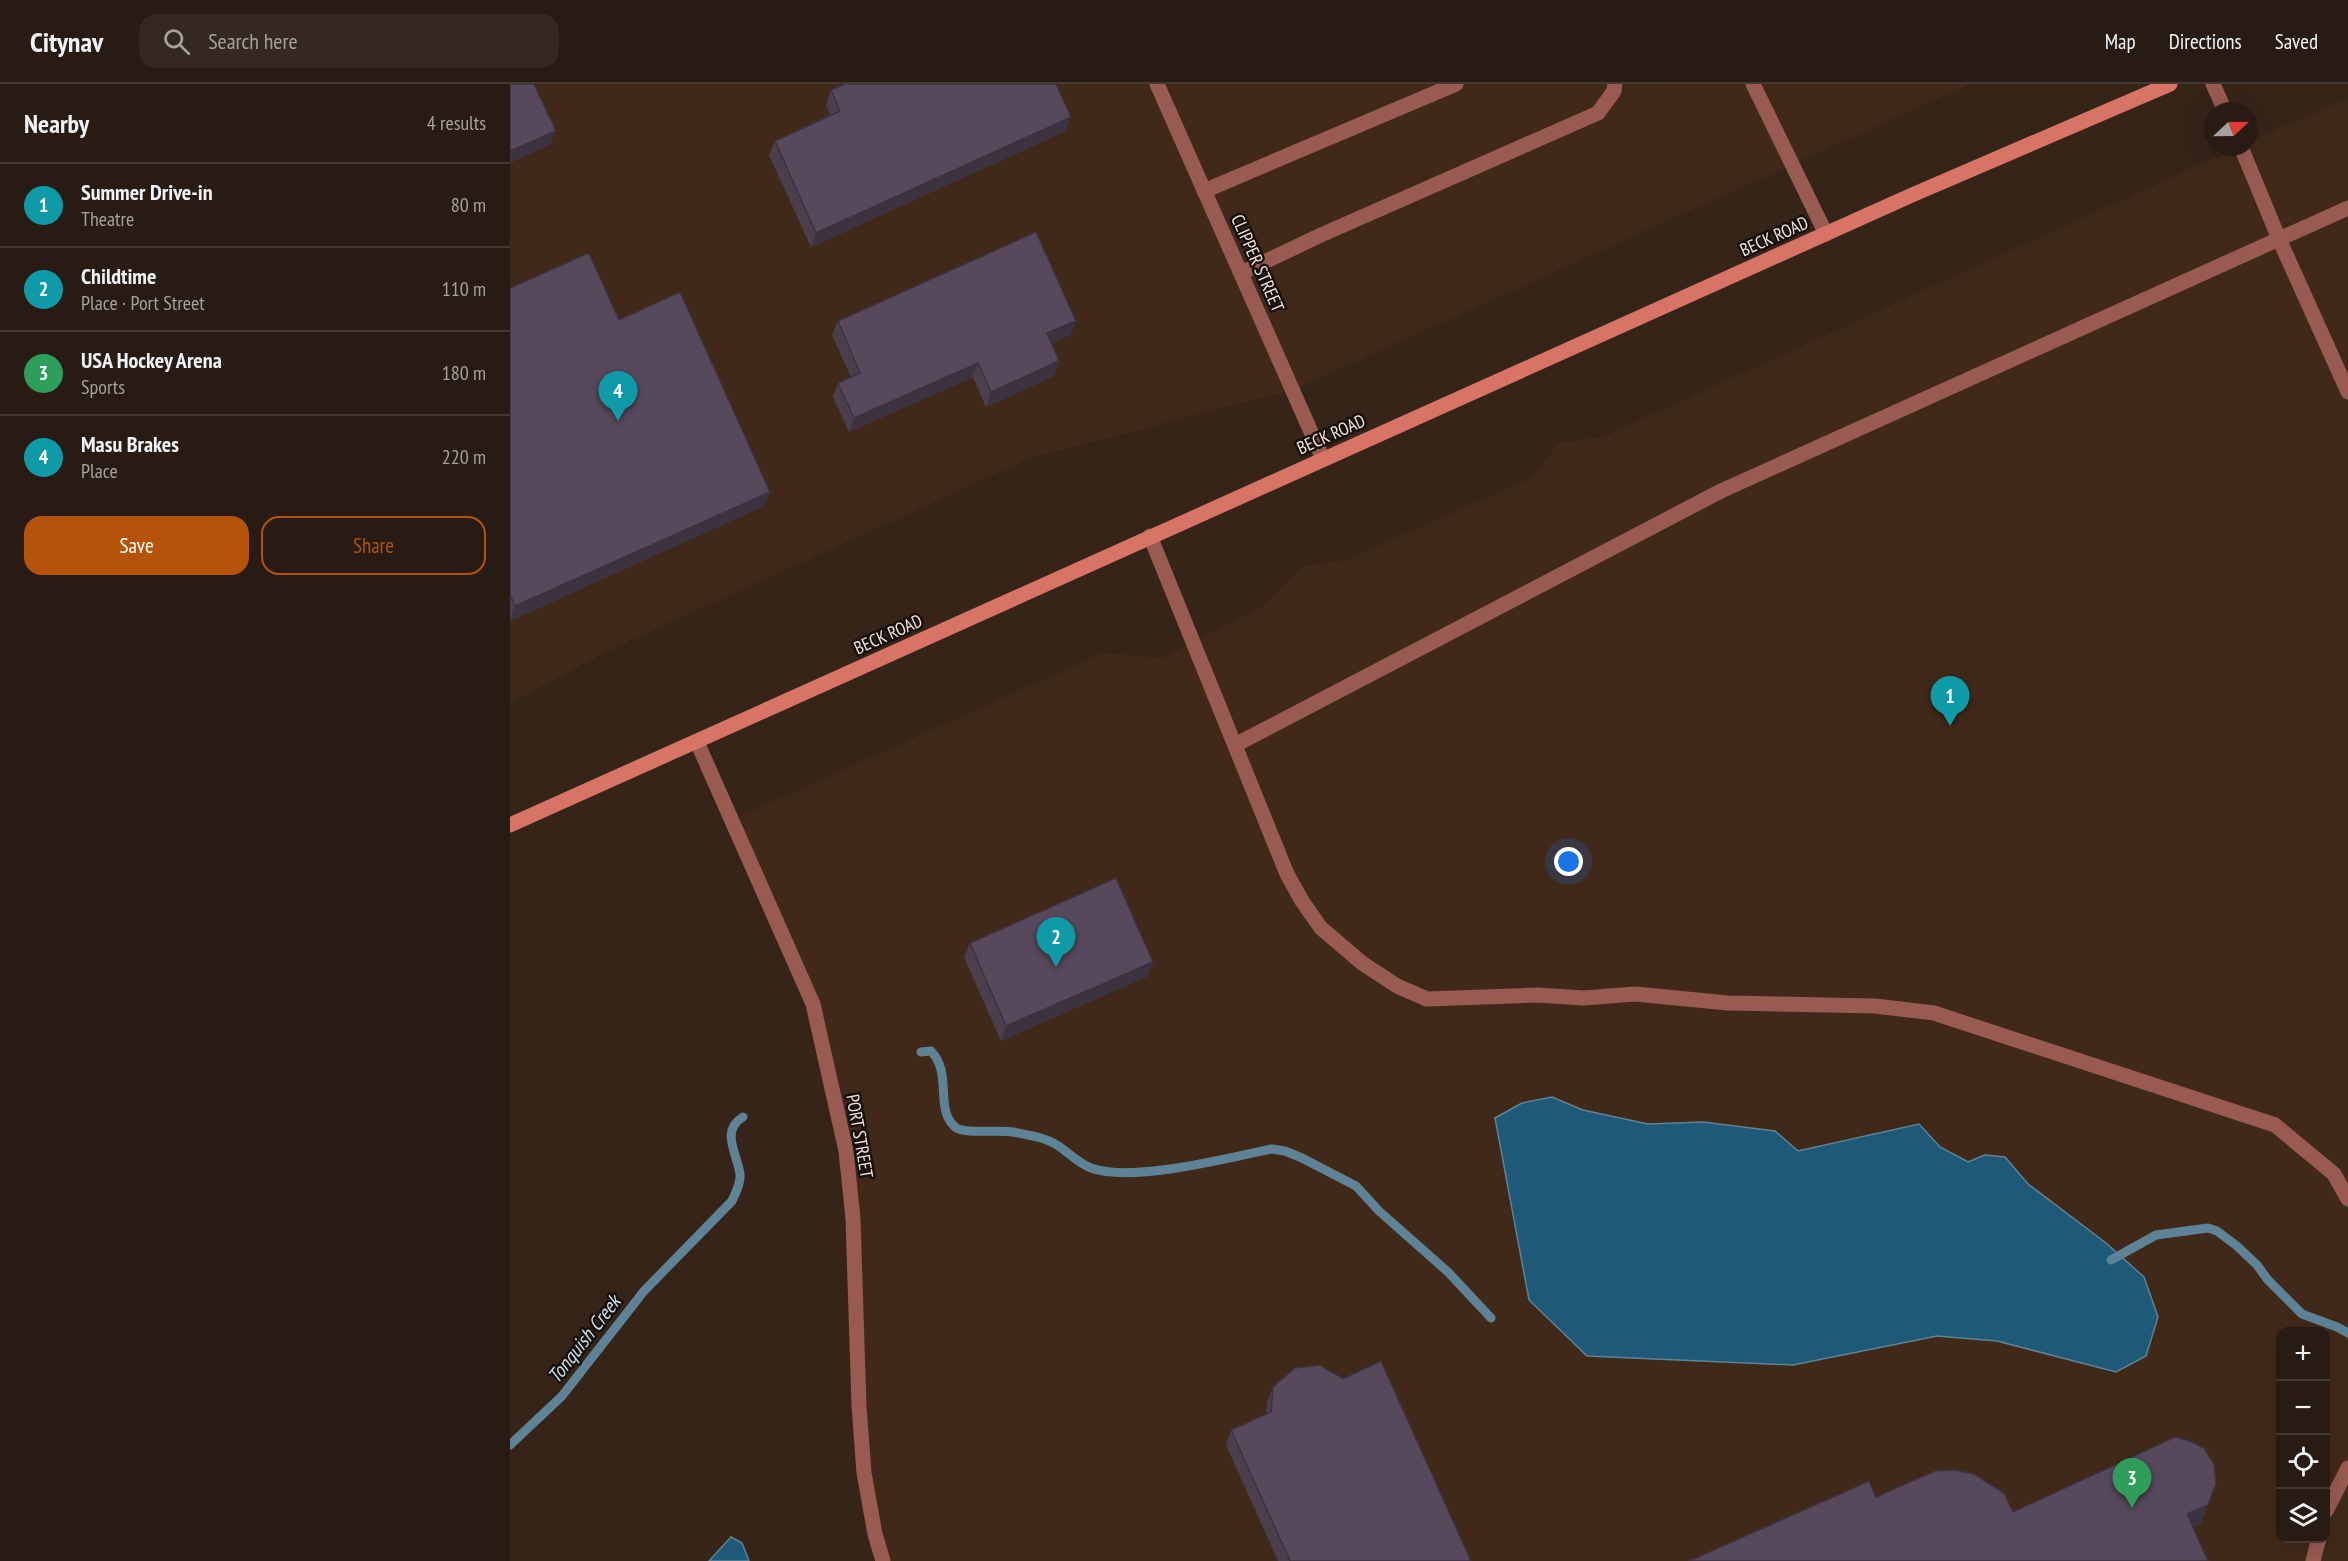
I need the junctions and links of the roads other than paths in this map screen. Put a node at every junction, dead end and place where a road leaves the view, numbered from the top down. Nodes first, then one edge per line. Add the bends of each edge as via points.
1 (1157, 84) edge
2 (1456, 84) edge
3 (1615, 84) edge
4 (1753, 84) edge
5 (2170, 84) edge
6 (2213, 84) edge
7 (2221, 102) edge
8 (2245, 156) edge
9 (1204, 191) junction
10 (2348, 208) edge
11 (1826, 234) junction
12 (2279, 239) junction
13 (1241, 273) junction
14 (2348, 392) edge
15 (1323, 459) junction
16 (1150, 536) junction
17 (697, 741) junction
18 (1235, 745) junction
19 (510, 825) edge
20 (2348, 1199) edge
21 (2348, 1468) edge
22 (2330, 1502) edge
23 (2318, 1543) edge
24 (883, 1561) edge
25 (2313, 1561) edge

1 - 9 street, CLIPPER STREET
2 - 9 street
3 - 13 street via 1598,113
4 - 11 street
5 - 11 main road, BECK ROAD
6 - 7 street
8 - 12 street
9 - 13 street, CLIPPER STREET
10 - 12 street
11 - 15 main road, BECK ROAD
12 - 14 street
12 - 18 street via 1721,491
13 - 15 street, CLIPPER STREET
15 - 16 main road, BECK ROAD
16 - 17 main road, BECK ROAD
16 - 18 street
17 - 19 main road, BECK ROAD
17 - 24 street, PORT STREET via 813,1004 844,1139 853,1219 864,1473
18 - 20 street via 1287,874 1321,928 1362,963 1397,986 1427,999 1635,994 1728,1003 1875,1006 1934,1013 2275,1125 2334,1174
21 - 22 street
23 - 25 street

